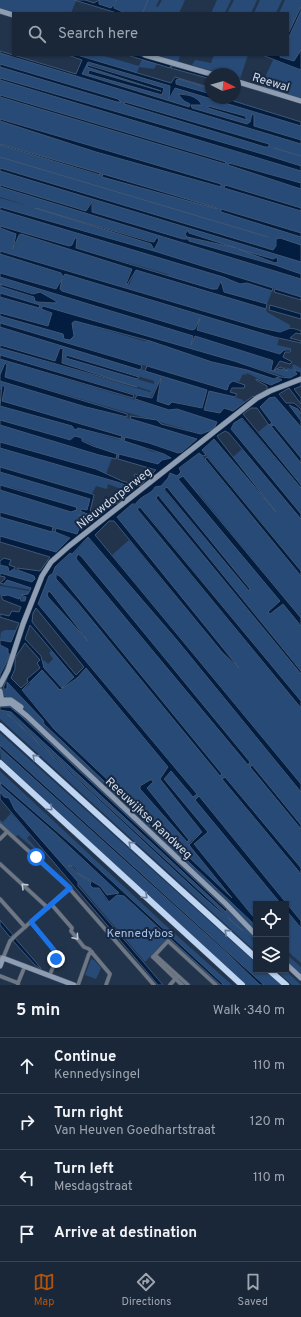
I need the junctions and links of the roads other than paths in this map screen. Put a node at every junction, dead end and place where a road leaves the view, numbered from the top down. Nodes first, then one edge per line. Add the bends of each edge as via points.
1 (0, 12) edge
2 (12, 15) edge
3 (148, 56) edge
4 (205, 72) edge
5 (241, 83) edge
6 (301, 101) edge
7 (301, 379) edge
8 (0, 685) edge
9 (0, 692) edge
10 (1, 702) edge
11 (0, 726) edge
12 (0, 763) edge
13 (0, 826) edge
14 (7, 832) junction
15 (0, 839) edge
16 (0, 864) edge
17 (70, 888) junction
18 (0, 899) edge
19 (52, 905) junction
20 (48, 908) junction
21 (31, 922) junction
22 (25, 926) junction
23 (253, 932) edge
24 (92, 952) junction
25 (253, 955) edge
26 (2, 958) edge
27 (0, 966) edge
28 (24, 966) junction
29 (289, 967) edge
30 (51, 972) dead end
31 (272, 973) edge
32 (0, 976) edge
33 (177, 978) junction
34 (301, 978) edge
35 (18, 984) edge
36 (74, 985) edge
37 (78, 985) edge
38 (106, 985) edge
39 (154, 985) edge
40 (170, 985) edge
41 (182, 985) edge
42 (188, 985) edge
43 (216, 985) edge
44 (242, 985) edge
45 (286, 985) edge

1 - 2 street
3 - 4 street
5 - 6 street, Reewal
7 - 8 street, Nieuwdorperweg via 257,398 55,558 40,581 8,670
9 - 10 street
10 - 23 street, Reeuwijkse Randweg via 12,704 28,716
25 -> 11 highway
12 -> 44 highway
13 - 14 street
14 - 15 street
14 - 17 street
20 -> 16 street
17 - 19 street
17 - 39 street
18 - 22 street
19 - 20 street
19 -> 24 street via 84,947
20 - 21 street
21 - 22 street
21 - 30 street via 58,955
22 - 26 street via 10,941
24 - 37 street
24 - 38 street via 110,974
26 - 27 street
26 - 28 street
28 - 35 street
28 - 36 street
29 - 34 street
31 - 45 highway
32 - 35 street
33 - 40 street
33 - 41 street
33 - 42 street
33 - 43 street via 153,958 168,940

